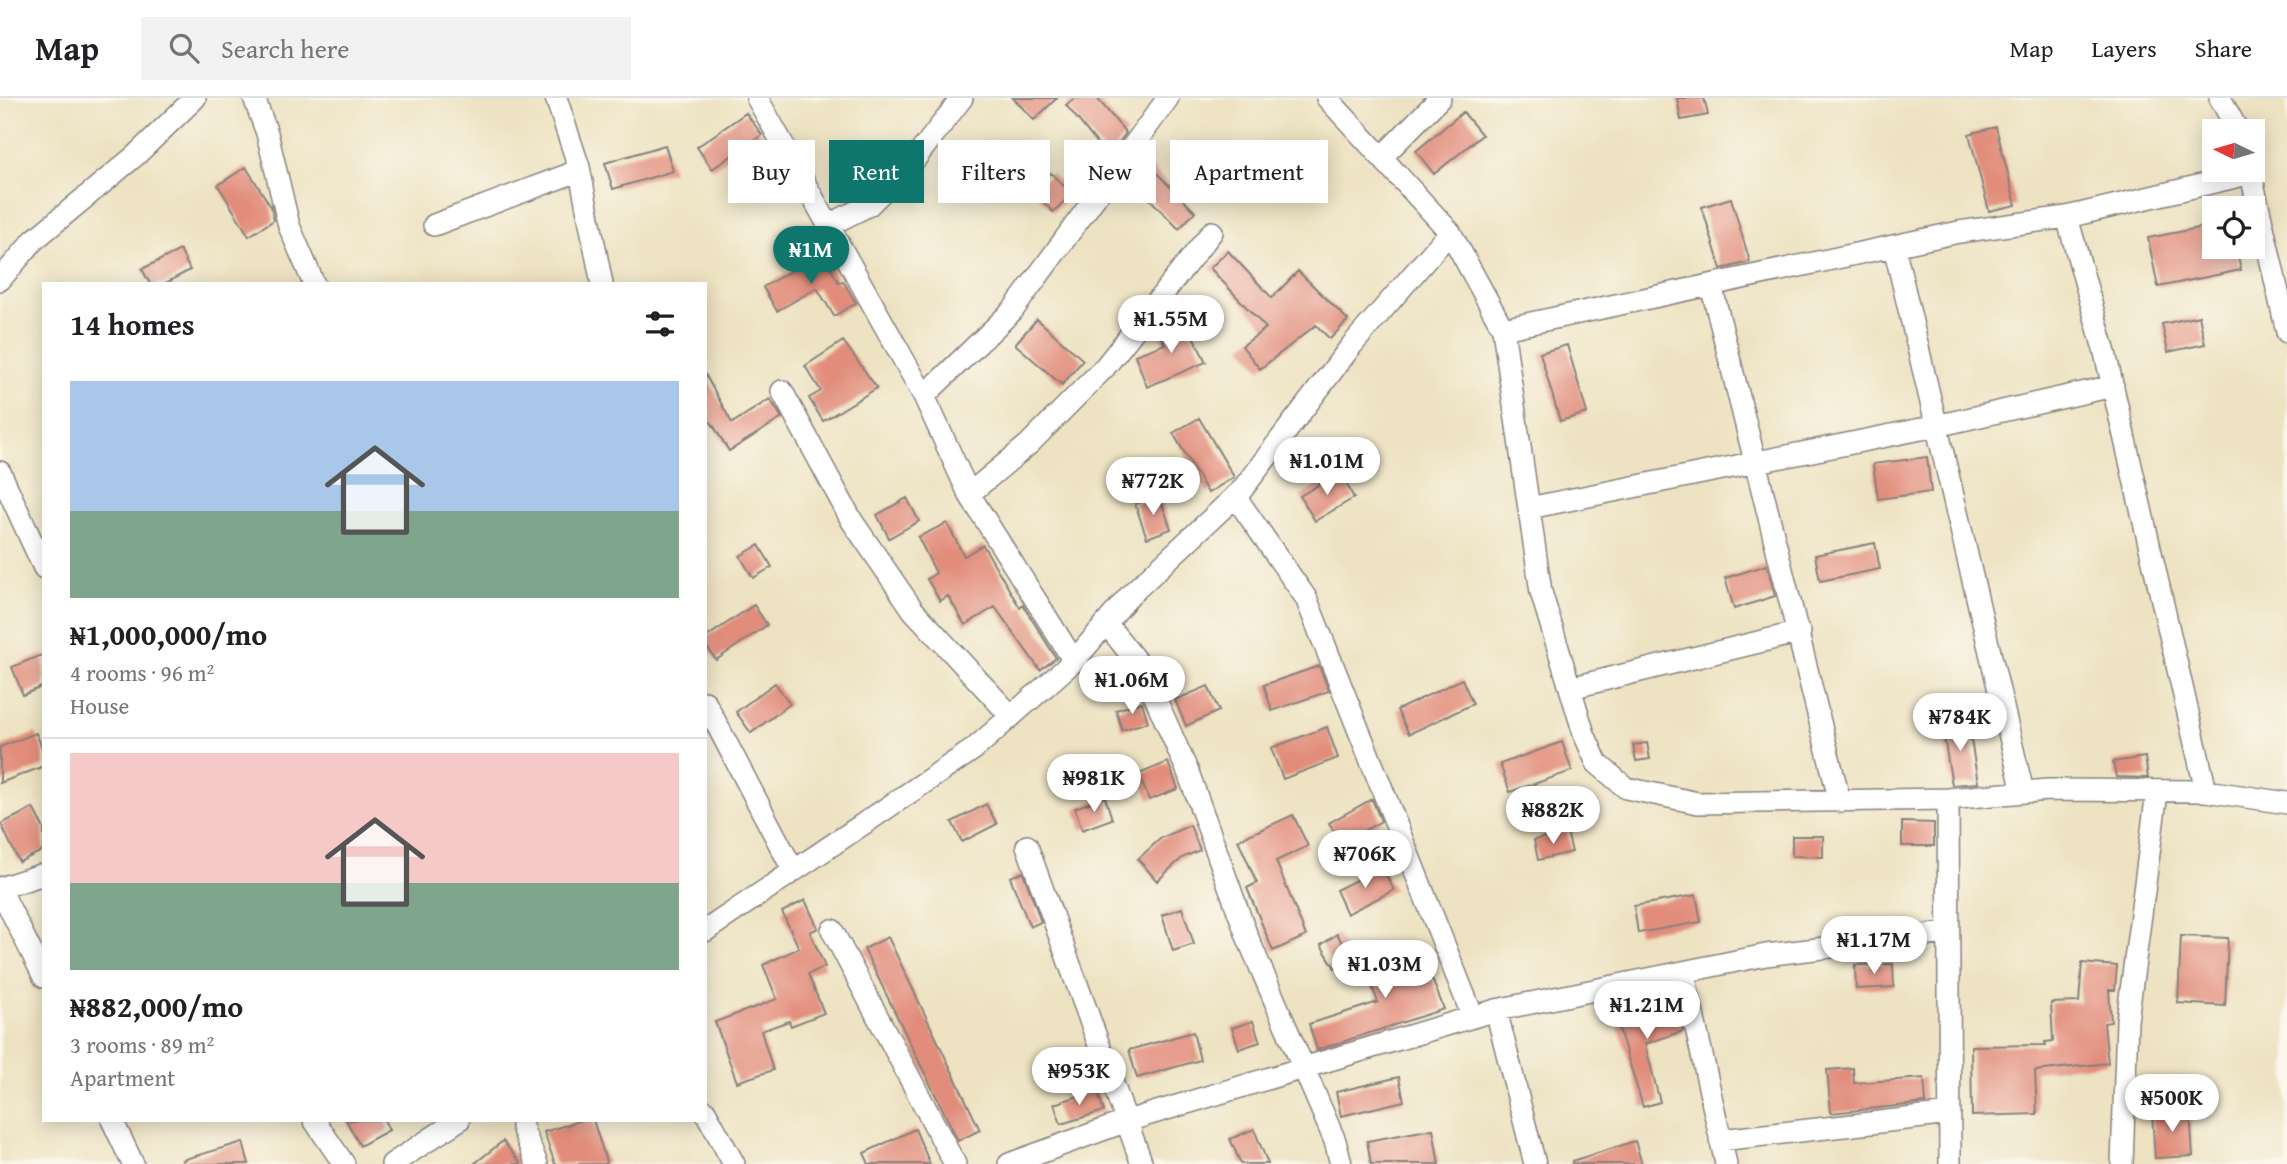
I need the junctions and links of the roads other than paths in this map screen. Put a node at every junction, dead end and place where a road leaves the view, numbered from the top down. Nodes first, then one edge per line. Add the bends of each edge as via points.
1 (195, 98) edge
2 (254, 98) edge
3 (556, 98) edge
4 (757, 98) edge
5 (962, 98) edge
6 (1168, 98) edge
7 (1327, 98) edge
8 (1440, 98) edge
9 (2220, 98) edge
10 (2231, 119) edge
11 (1382, 157) junction
12 (579, 167) junction
13 (2207, 182) edge
14 (2253, 182) edge
15 (2067, 217) junction
16 (434, 225) dead end
17 (827, 226) junction
18 (1212, 232) dead end
19 (1450, 233) junction
20 (1894, 246) junction
21 (0, 280) edge
22 (313, 282) edge
23 (602, 282) edge
24 (1711, 285) junction
25 (1503, 330) junction
26 (2287, 332) edge
27 (2113, 386) junction
28 (782, 391) dead end
29 (924, 396) junction
30 (1936, 426) junction
31 (1756, 463) junction
32 (0, 472) edge
33 (969, 494) junction
34 (1236, 496) junction
35 (1529, 508) junction
36 (42, 564) edge
37 (1106, 623) junction
38 (1800, 632) junction
39 (1074, 661) junction
40 (1570, 688) junction
41 (707, 706) edge
42 (1011, 716) junction
43 (2206, 791) junction
44 (2023, 792) junction
45 (2157, 792) junction
46 (1948, 799) junction
47 (1840, 802) junction
48 (2287, 803) edge
49 (1027, 846) dead end
50 (793, 870) junction
51 (42, 875) edge
52 (0, 889) edge
53 (707, 930) edge
54 (832, 930) dead end
55 (1947, 933) junction
56 (42, 973) edge
57 (1684, 974) junction
58 (1496, 1010) junction
59 (1473, 1017) junction
60 (1302, 1068) junction
61 (1950, 1114) junction
62 (707, 1115) edge
63 (1127, 1121) junction
64 (113, 1122) edge
65 (315, 1122) edge
66 (456, 1122) edge
67 (522, 1127) dead end
68 (1720, 1140) junction
69 (133, 1164) edge
70 (344, 1164) edge
71 (391, 1164) edge
72 (537, 1164) edge
73 (734, 1164) edge
74 (955, 1164) edge
75 (1009, 1164) edge
76 (1142, 1164) edge
77 (1342, 1164) edge
78 (1535, 1164) edge
79 (1726, 1164) edge
80 (1950, 1164) edge
81 (2122, 1164) edge

1 - 21 street via 135,156 34,240
2 - 22 street via 289,226
3 - 12 street
4 - 17 street
5 - 17 street via 915,159 869,205
6 - 29 street via 1013,310
7 - 11 street
8 - 11 street
9 - 10 street
11 - 19 street
12 - 16 street
12 - 23 street
13 - 15 street
14 - 26 street
15 - 20 street
15 - 27 street
17 - 29 street
18 - 33 street via 1105,367 1029,444
19 - 25 street
19 - 34 street via 1352,345
20 - 24 street
20 - 30 street
24 - 25 street
24 - 31 street
25 - 35 street
27 - 30 street
27 - 43 street
28 - 42 street via 852,521 913,610
29 - 33 street
30 - 31 street
30 - 44 street
31 - 35 street
31 - 38 street
32 - 36 street
33 - 39 street
34 - 37 street
34 - 59 street via 1306,598
35 - 40 street via 1541,592
37 - 39 street
37 - 60 street via 1143,670 1188,772 1247,936
38 - 40 street
38 - 47 street
39 - 42 street
40 - 47 street via 1597,763 1626,788 1698,803
41 - 50 street
42 - 50 street via 974,749
43 - 45 street
43 - 48 street
44 - 45 street
44 - 46 street
45 - 81 street via 2127,1021
46 - 47 street
46 - 55 street
49 - 63 street
50 - 53 street
51 - 52 street
52 - 56 street
54 - 74 street
55 - 57 street via 1766,955
55 - 61 street
57 - 58 street
57 - 68 street
58 - 59 street
58 - 78 street
59 - 60 street
60 - 63 street
60 - 77 street
61 - 68 street
61 - 80 street
62 - 73 street
63 - 75 street
63 - 76 street
64 - 69 street
65 - 70 street
66 - 71 street
67 - 72 street
68 - 79 street

